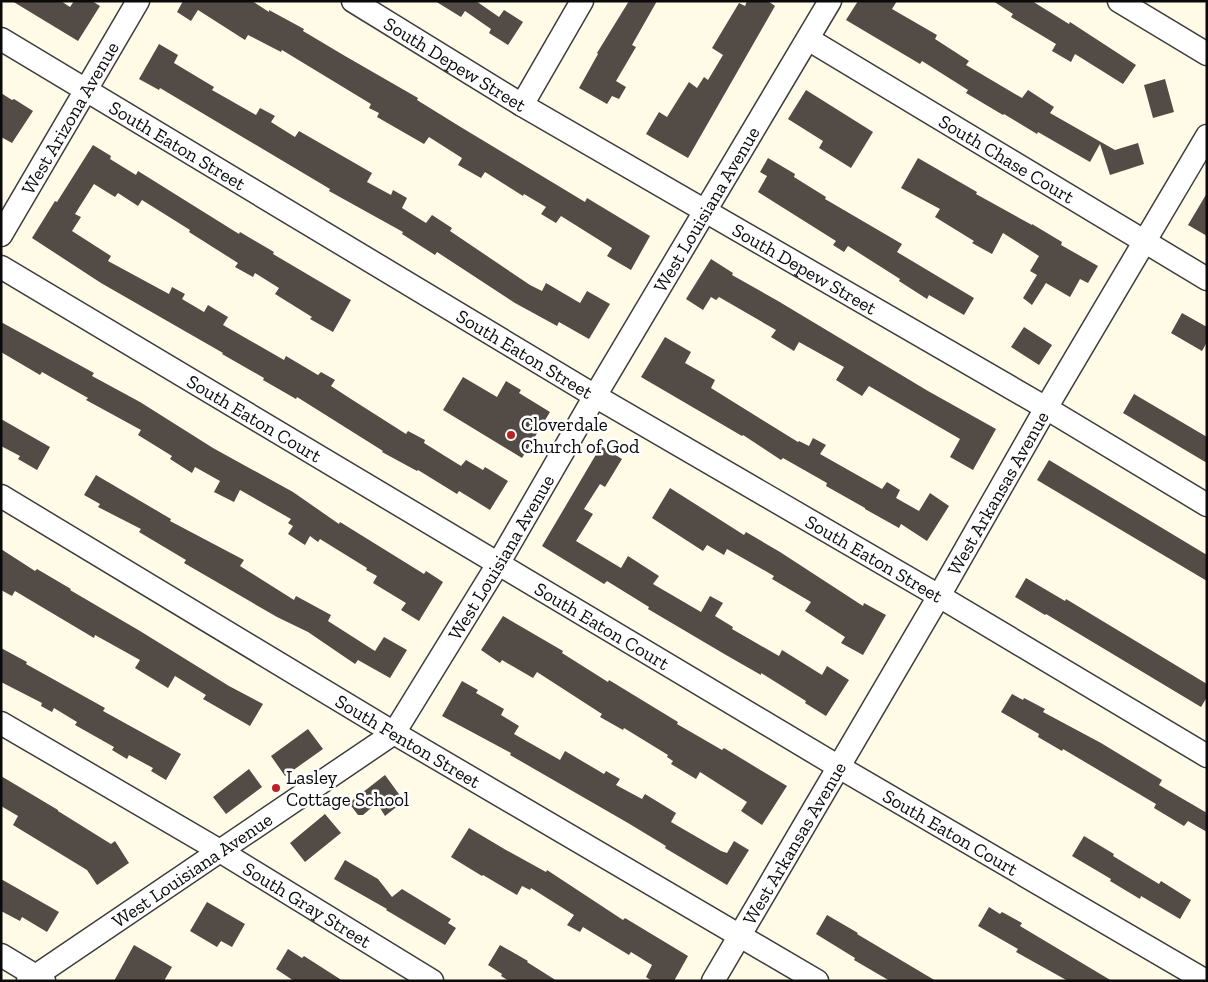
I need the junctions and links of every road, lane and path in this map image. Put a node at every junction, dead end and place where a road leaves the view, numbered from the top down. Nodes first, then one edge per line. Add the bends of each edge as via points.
1 (138, 1) edge
2 (353, 1) edge
3 (582, 1) edge
4 (830, 1) edge
5 (1119, 1) edge
6 (808, 39) junction
7 (1, 40) edge
8 (1207, 54) edge
9 (86, 90) junction
10 (522, 105) junction
11 (1207, 136) edge
12 (705, 210) junction
13 (1, 234) edge
14 (1144, 241) junction
15 (1, 268) edge
16 (1207, 278) edge
17 (595, 396) junction
18 (1046, 408) junction
19 (1, 496) edge
20 (1207, 505) edge
21 (498, 564) junction
22 (939, 596) junction
23 (1, 722) edge
24 (394, 733) junction
25 (1207, 756) edge
26 (839, 766) junction
27 (220, 851) junction
28 (741, 935) junction
29 (1, 955) edge
30 (36, 979) edge
31 (432, 981) edge
32 (713, 981) edge
33 (817, 981) edge
34 (1206, 981) edge

1 - 9 street, West Arizona Avenue
2 - 10 street, South Depew Street
3 - 10 street
4 - 6 street, West Louisiana Avenue
5 - 8 street
6 - 12 street, West Louisiana Avenue
6 - 14 street, South Chase Court
7 - 9 street, South Eaton Street
9 - 13 street, West Arizona Avenue
9 - 17 street, South Eaton Street
10 - 12 street, South Depew Street
11 - 14 street, West Arkansas Avenue
12 - 17 street, West Louisiana Avenue
12 - 18 street, South Depew Street
14 - 16 street, South Chase Court
14 - 18 street, West Arkansas Avenue
15 - 21 street, South Eaton Court
17 - 21 street, West Louisiana Avenue
17 - 22 street, South Eaton Street
18 - 20 street, South Depew Street
18 - 22 street, West Arkansas Avenue
19 - 24 street, South Fenton Street
21 - 24 street, West Louisiana Avenue
21 - 26 street, South Eaton Court
22 - 25 street, South Eaton Street
22 - 26 street, West Arkansas Avenue
23 - 27 street, South Gray Street
24 - 27 street, West Louisiana Avenue
24 - 28 street, South Fenton Street
26 - 28 street, West Arkansas Avenue
26 - 34 street, South Eaton Court
27 - 30 street, West Louisiana Avenue
27 - 31 street, South Gray Street
28 - 32 street, West Arkansas Avenue
28 - 33 street, South Fenton Street
29 - 30 street

